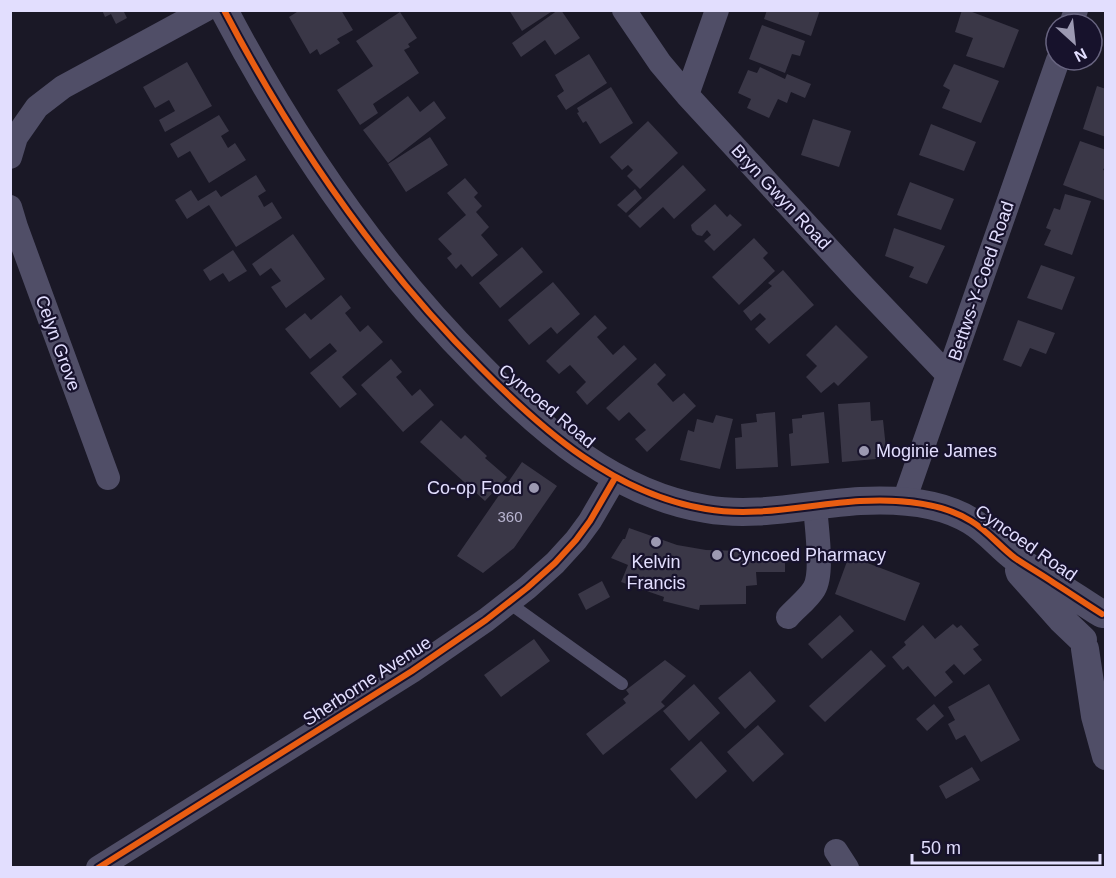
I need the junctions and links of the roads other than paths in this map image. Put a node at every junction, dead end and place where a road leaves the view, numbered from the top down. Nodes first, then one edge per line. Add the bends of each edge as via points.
1 (205, 10) edge
2 (224, 10) edge
3 (624, 10) edge
4 (717, 10) edge
5 (1054, 72) edge
6 (687, 95) junction
7 (10, 157) edge
8 (10, 207) edge
9 (948, 375) junction
10 (108, 477) dead end
11 (615, 478) junction
12 (904, 501) junction
13 (816, 505) junction
14 (1014, 557) junction
15 (509, 603) junction
16 (1104, 614) edge
17 (788, 617) dead end
18 (1091, 651) edge
19 (622, 684) dead end
20 (1106, 756) edge
21 (98, 867) edge

1 - 7 street via 63,87 37,107 16,137
2 - 11 street, Cyncoed Road via 264,84 324,180 398,279 521,408
3 - 6 street, Bryn Gwyn Road
4 - 6 street
5 - 9 street, Bettws-Y-Coed Road
6 - 9 street, Bryn Gwyn Road
8 - 10 street, Celyn Grove
9 - 12 street, Bettws-Y-Coed Road
11 - 13 street, Cyncoed Road via 640,490 704,509 765,511
11 - 15 street, Sherborne Avenue via 576,540
12 - 13 street, Cyncoed Road
12 - 14 street, Cyncoed Road via 970,520
13 - 17 street via 818,582
14 - 16 street, Cyncoed Road
14 - 18 street, Cyncoed Road via 1020,573
15 - 19 lane
15 - 21 street, Sherborne Avenue via 412,671
16 - 18 street via 1088,623 1084,631
18 - 20 street via 1095,716

